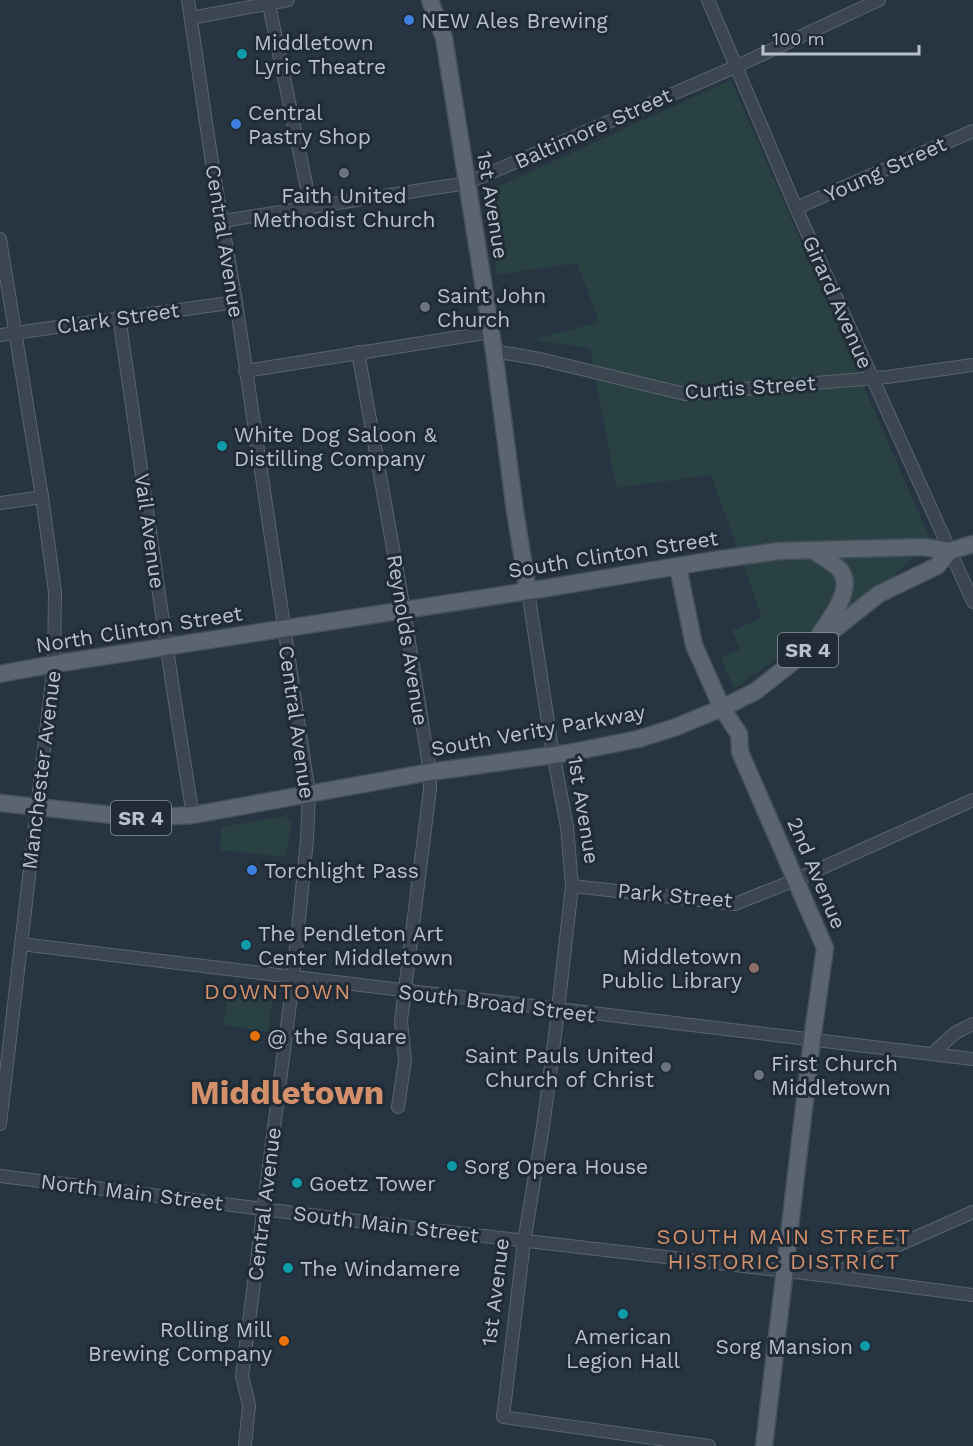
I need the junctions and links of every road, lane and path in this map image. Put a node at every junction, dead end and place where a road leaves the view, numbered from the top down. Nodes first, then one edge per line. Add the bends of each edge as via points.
1 (188, 0) edge
2 (288, 0) edge
3 (430, 0) edge
4 (708, 0) edge
5 (879, 0) edge
6 (268, 2) edge
7 (190, 18) junction
8 (735, 66) junction
9 (973, 131) edge
10 (467, 183) junction
11 (311, 208) junction
12 (796, 208) junction
13 (222, 221) junction
14 (0, 239) edge
15 (236, 302) junction
16 (119, 317) junction
17 (490, 332) junction
18 (14, 333) junction
19 (0, 335) edge
20 (494, 351) junction
21 (357, 352) junction
22 (973, 365) edge
23 (245, 371) junction
24 (872, 378) junction
25 (42, 497) junction
26 (0, 503) edge
27 (973, 544) edge
28 (813, 550) junction
29 (950, 551) junction
30 (678, 567) junction
31 (528, 591) junction
32 (973, 602) edge
33 (404, 610) junction
34 (285, 630) junction
35 (813, 646) junction
36 (166, 648) junction
37 (54, 664) junction
38 (0, 674) edge
39 (722, 708) junction
40 (554, 754) junction
41 (430, 772) junction
42 (309, 794) junction
43 (973, 800) edge
44 (0, 803) edge
45 (38, 807) junction
46 (193, 815) junction
47 (795, 880) junction
48 (572, 886) junction
49 (21, 944) junction
50 (293, 978) junction
51 (405, 992) junction
52 (558, 1010) junction
53 (973, 1024) edge
54 (812, 1040) junction
55 (932, 1054) junction
56 (973, 1059) edge
57 (398, 1107) dead end
58 (0, 1124) edge
59 (0, 1176) edge
60 (263, 1209) junction
61 (973, 1212) edge
62 (524, 1242) junction
63 (784, 1271) junction
64 (830, 1276) junction
65 (973, 1295) edge
66 (245, 1446) edge
67 (708, 1446) edge
68 (764, 1446) edge

1 - 7 street, Central Avenue
2 - 6 street
3 - 10 main road, 1st Avenue via 444,38
4 - 8 street, Girard Avenue
5 - 8 street, Baltimore Street
6 - 7 street
6 - 11 street
7 - 13 street, Central Avenue
8 - 10 street, Baltimore Street
8 - 12 street, Girard Avenue
9 - 12 street, Young Street
10 - 11 street, Baltimore Street
10 - 17 main road, 1st Avenue
11 - 13 street, Baltimore Street
12 - 24 street, Girard Avenue
13 - 15 street, Central Avenue
14 - 18 street, Manchester Avenue
15 - 16 street, Clark Street
15 - 23 street, Central Avenue
16 - 18 street, Clark Street
16 - 36 street, Vail Avenue
17 - 20 main road, 1st Avenue
17 - 21 street
18 - 19 street, Clark Street
18 - 25 street, Manchester Avenue
20 - 24 street, Curtis Street via 685,394
20 - 31 main road, 1st Avenue
21 - 23 street
21 - 33 street, Reynolds Avenue
22 - 24 street, Curtis Street
23 - 34 street, Central Avenue
24 - 29 street, Girard Avenue
25 - 26 street
25 - 37 street, Manchester Avenue via 55,592
27 - 29 main road, South Verity Parkway / SR 4
28 - 29 main road, South Clinton Street / SR 4 via 923,547
28 - 30 main road, South Clinton Street / SR 4 via 757,554
28 - 35 main road via 837,567 844,578 844,592
29 - 32 street, Girard Avenue
29 - 35 main road, South Verity Parkway / SR 4 via 937,566 879,594
30 - 31 main road, South Clinton Street / SR 4
30 - 39 main road, 2nd Avenue via 694,645
31 - 33 main road, South Clinton Street / SR 4
31 - 40 street, 1st Avenue
33 - 34 main road, South Clinton Street / SR 4
33 - 41 street, Reynolds Avenue
34 - 36 main road, North Clinton Street / SR 4
34 - 42 street, Central Avenue
35 - 39 main road, South Verity Parkway / SR 4 via 756,691
36 - 37 main road, North Clinton Street / SR 4
36 - 46 street, Vail Avenue
37 - 38 main road, North Clinton Street / SR 4
37 - 45 street, Manchester Avenue
39 - 40 main road, South Verity Parkway / SR 4 via 638,739
39 - 47 main road, 2nd Avenue via 722,722 730,744 741,752
40 - 41 main road, South Verity Parkway / SR 4
40 - 48 street, 1st Avenue via 567,827
41 - 42 main road, South Verity Parkway / SR 4
41 - 51 street, Reynolds Avenue
42 - 46 main road, SR 4
42 - 50 street, Central Avenue
43 - 47 street, Park Street
44 - 45 main road, SR 4
45 - 46 main road, SR 4 via 140,818
45 - 49 street, Manchester Avenue
47 - 48 street, Park Street via 735,904
47 - 54 main road, 2nd Avenue via 825,948
48 - 52 street, 1st Avenue
49 - 50 street, South Broad Street
49 - 58 street, Manchester Avenue
50 - 51 street, South Broad Street
50 - 60 street, Central Avenue
51 - 52 street, South Broad Street
51 - 57 street, Reynolds Avenue via 400,1021 405,1060
52 - 54 street, South Broad Street
52 - 62 street, 1st Avenue
53 - 55 street via 955,1033
54 - 55 street, South Broad Street
54 - 63 main road, 2nd Avenue
55 - 56 street, South Broad Street
59 - 60 street, North Main Street
60 - 62 street, South Main Street
60 - 66 street, Central Avenue via 242,1376 249,1405
61 - 64 street
62 - 63 street, South Main Street
62 - 67 street, 1st Avenue via 503,1417
63 - 64 street, South Main Street
63 - 68 main road, 2nd Avenue
64 - 65 street, South Main Street

